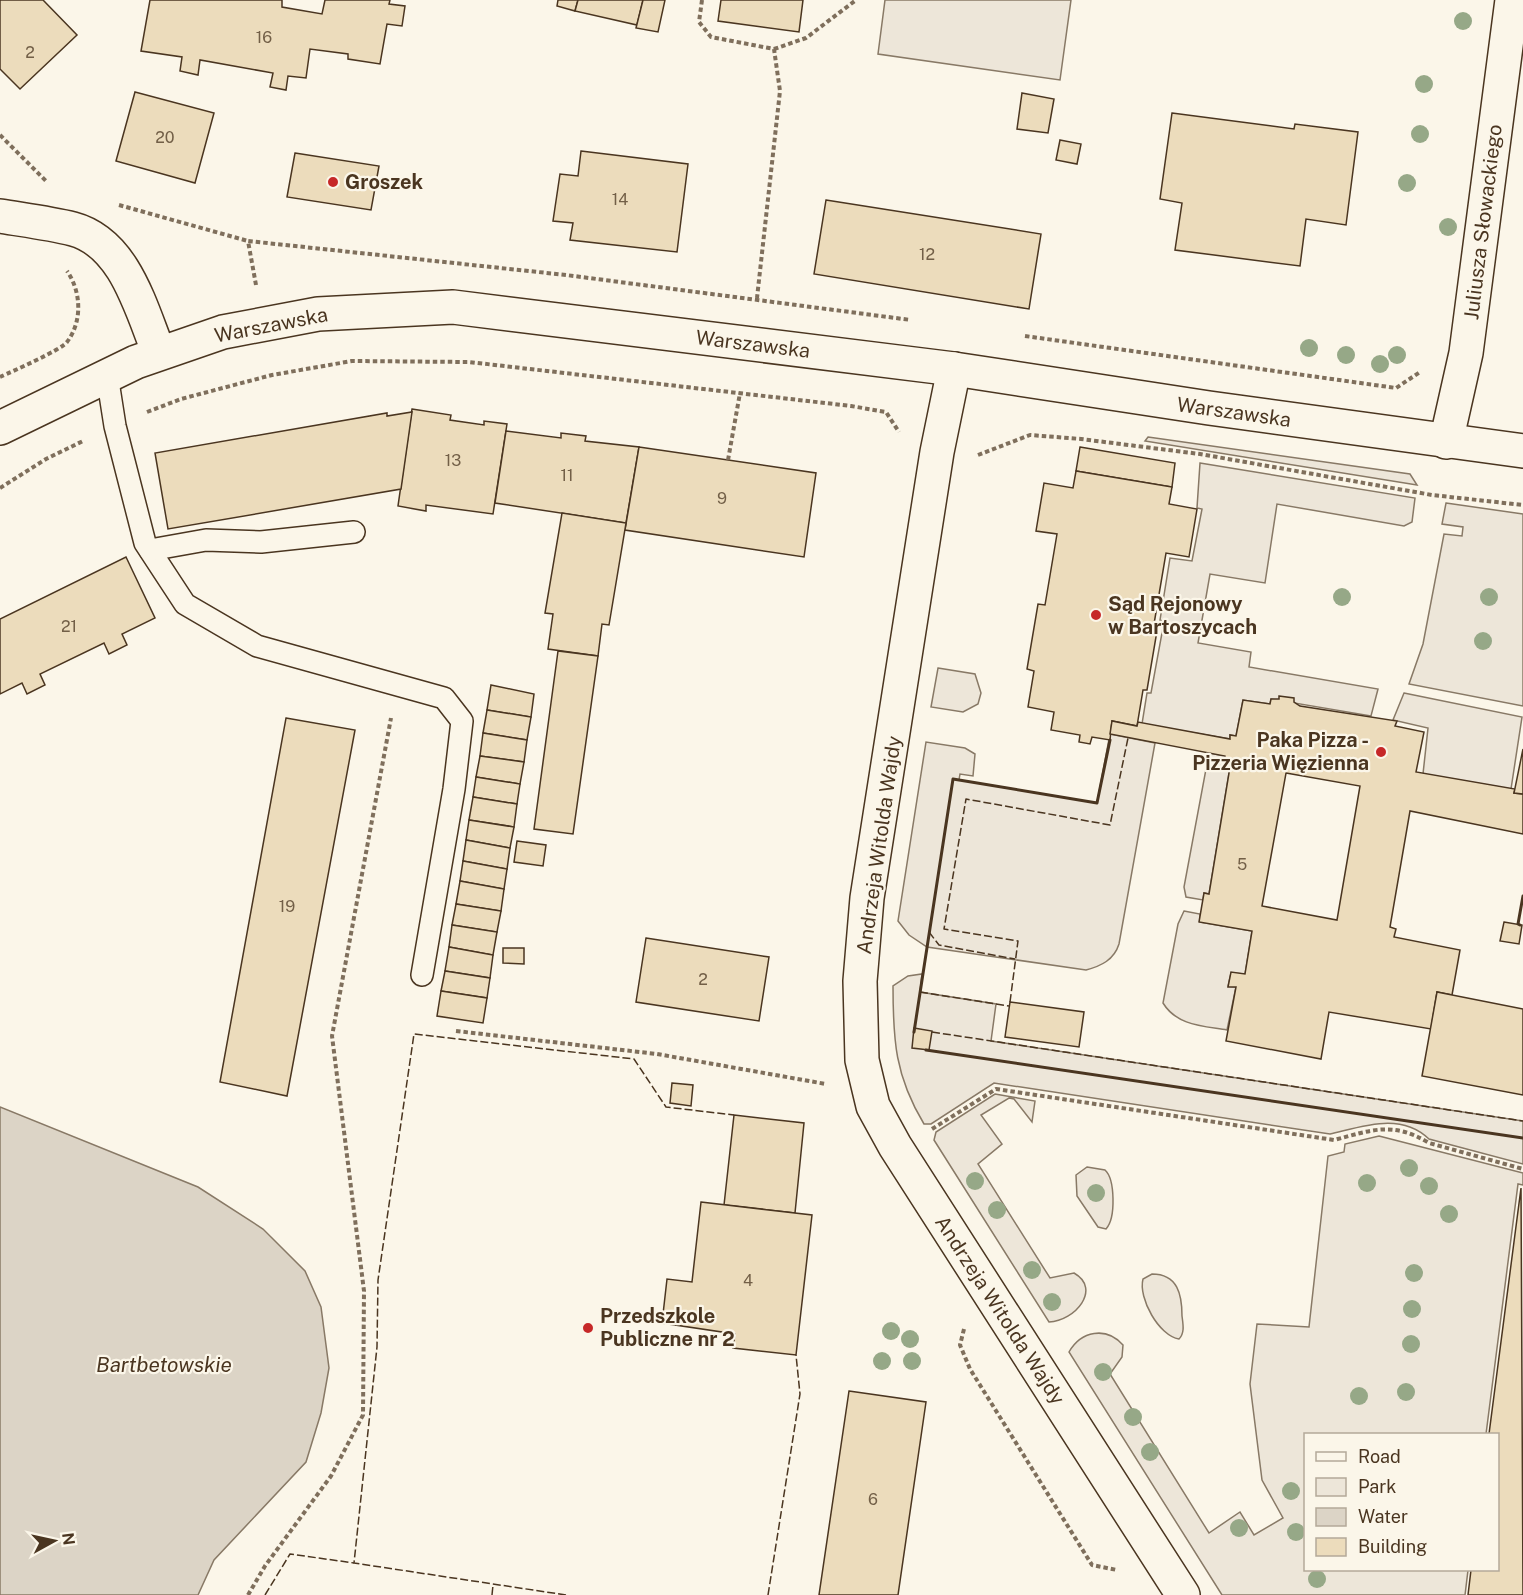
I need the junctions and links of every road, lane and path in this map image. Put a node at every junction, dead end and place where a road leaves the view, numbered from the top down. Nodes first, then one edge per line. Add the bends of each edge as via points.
1 (702, 0) edge
2 (856, 0) edge
3 (1512, 0) edge
4 (774, 49) junction
5 (0, 135) edge
6 (53, 187) dead end
7 (110, 203) dead end
8 (0, 216) edge
9 (248, 241) dead end
10 (61, 263) dead end
11 (757, 298) dead end
12 (159, 353) junction
13 (954, 369) junction
14 (107, 375) junction
15 (0, 377) edge
16 (740, 393) junction
17 (115, 426) junction
18 (0, 428) edge
19 (902, 439) dead end
20 (1446, 442) junction
21 (1523, 451) edge
22 (973, 456) dead end
23 (728, 460) dead end
24 (0, 488) edge
25 (1523, 505) edge
26 (354, 532) dead end
27 (150, 550) junction
28 (397, 685) junction
29 (422, 975) dead end
30 (456, 1031) dead end
31 (836, 1086) dead end
32 (931, 1130) dead end
33 (1523, 1169) edge
34 (998, 1306) junction
35 (1121, 1571) dead end
36 (248, 1595) edge
37 (1183, 1595) edge

1 - 4 path via 699,22 711,37
2 - 4 path via 806,38
3 - 20 street, Juliusza Słowackiego via 1466,353
4 - 11 path via 780,91
5 - 6 path
7 - 9 path
8 - 12 street via 75,229 98,241 126,273
10 - 15 path via 76,284 79,317 66,343
12 - 13 street, Warszawska via 223,332 318,314 453,307
12 - 14 street, Warszawska
13 - 20 street, Warszawska
13 - 34 street, Andrzeja Witolda Wajdy via 937,452 867,898 860,981 862,1060 873,1106 895,1146
14 - 17 lane
14 - 18 street, Warszawska
16 - 17 path via 469,362 352,361 272,375 181,399
16 - 19 path via 886,412
16 - 23 path
17 - 24 path via 46,459
17 - 27 lane
20 - 21 street, Warszawska
22 - 25 path via 1030,435 1200,454 1432,495
26 - 27 lane via 261,542 206,540
27 - 28 lane via 185,604 257,646
28 - 29 lane via 444,698 462,721
28 - 36 path via 332,1036 364,1291 363,1415 332,1476
30 - 31 path via 657,1054
32 - 33 path via 996,1089 1334,1140 1383,1128
34 - 35 path via 965,1323 960,1345 970,1369 1092,1565
34 - 37 street, Andrzeja Witolda Wajdy

